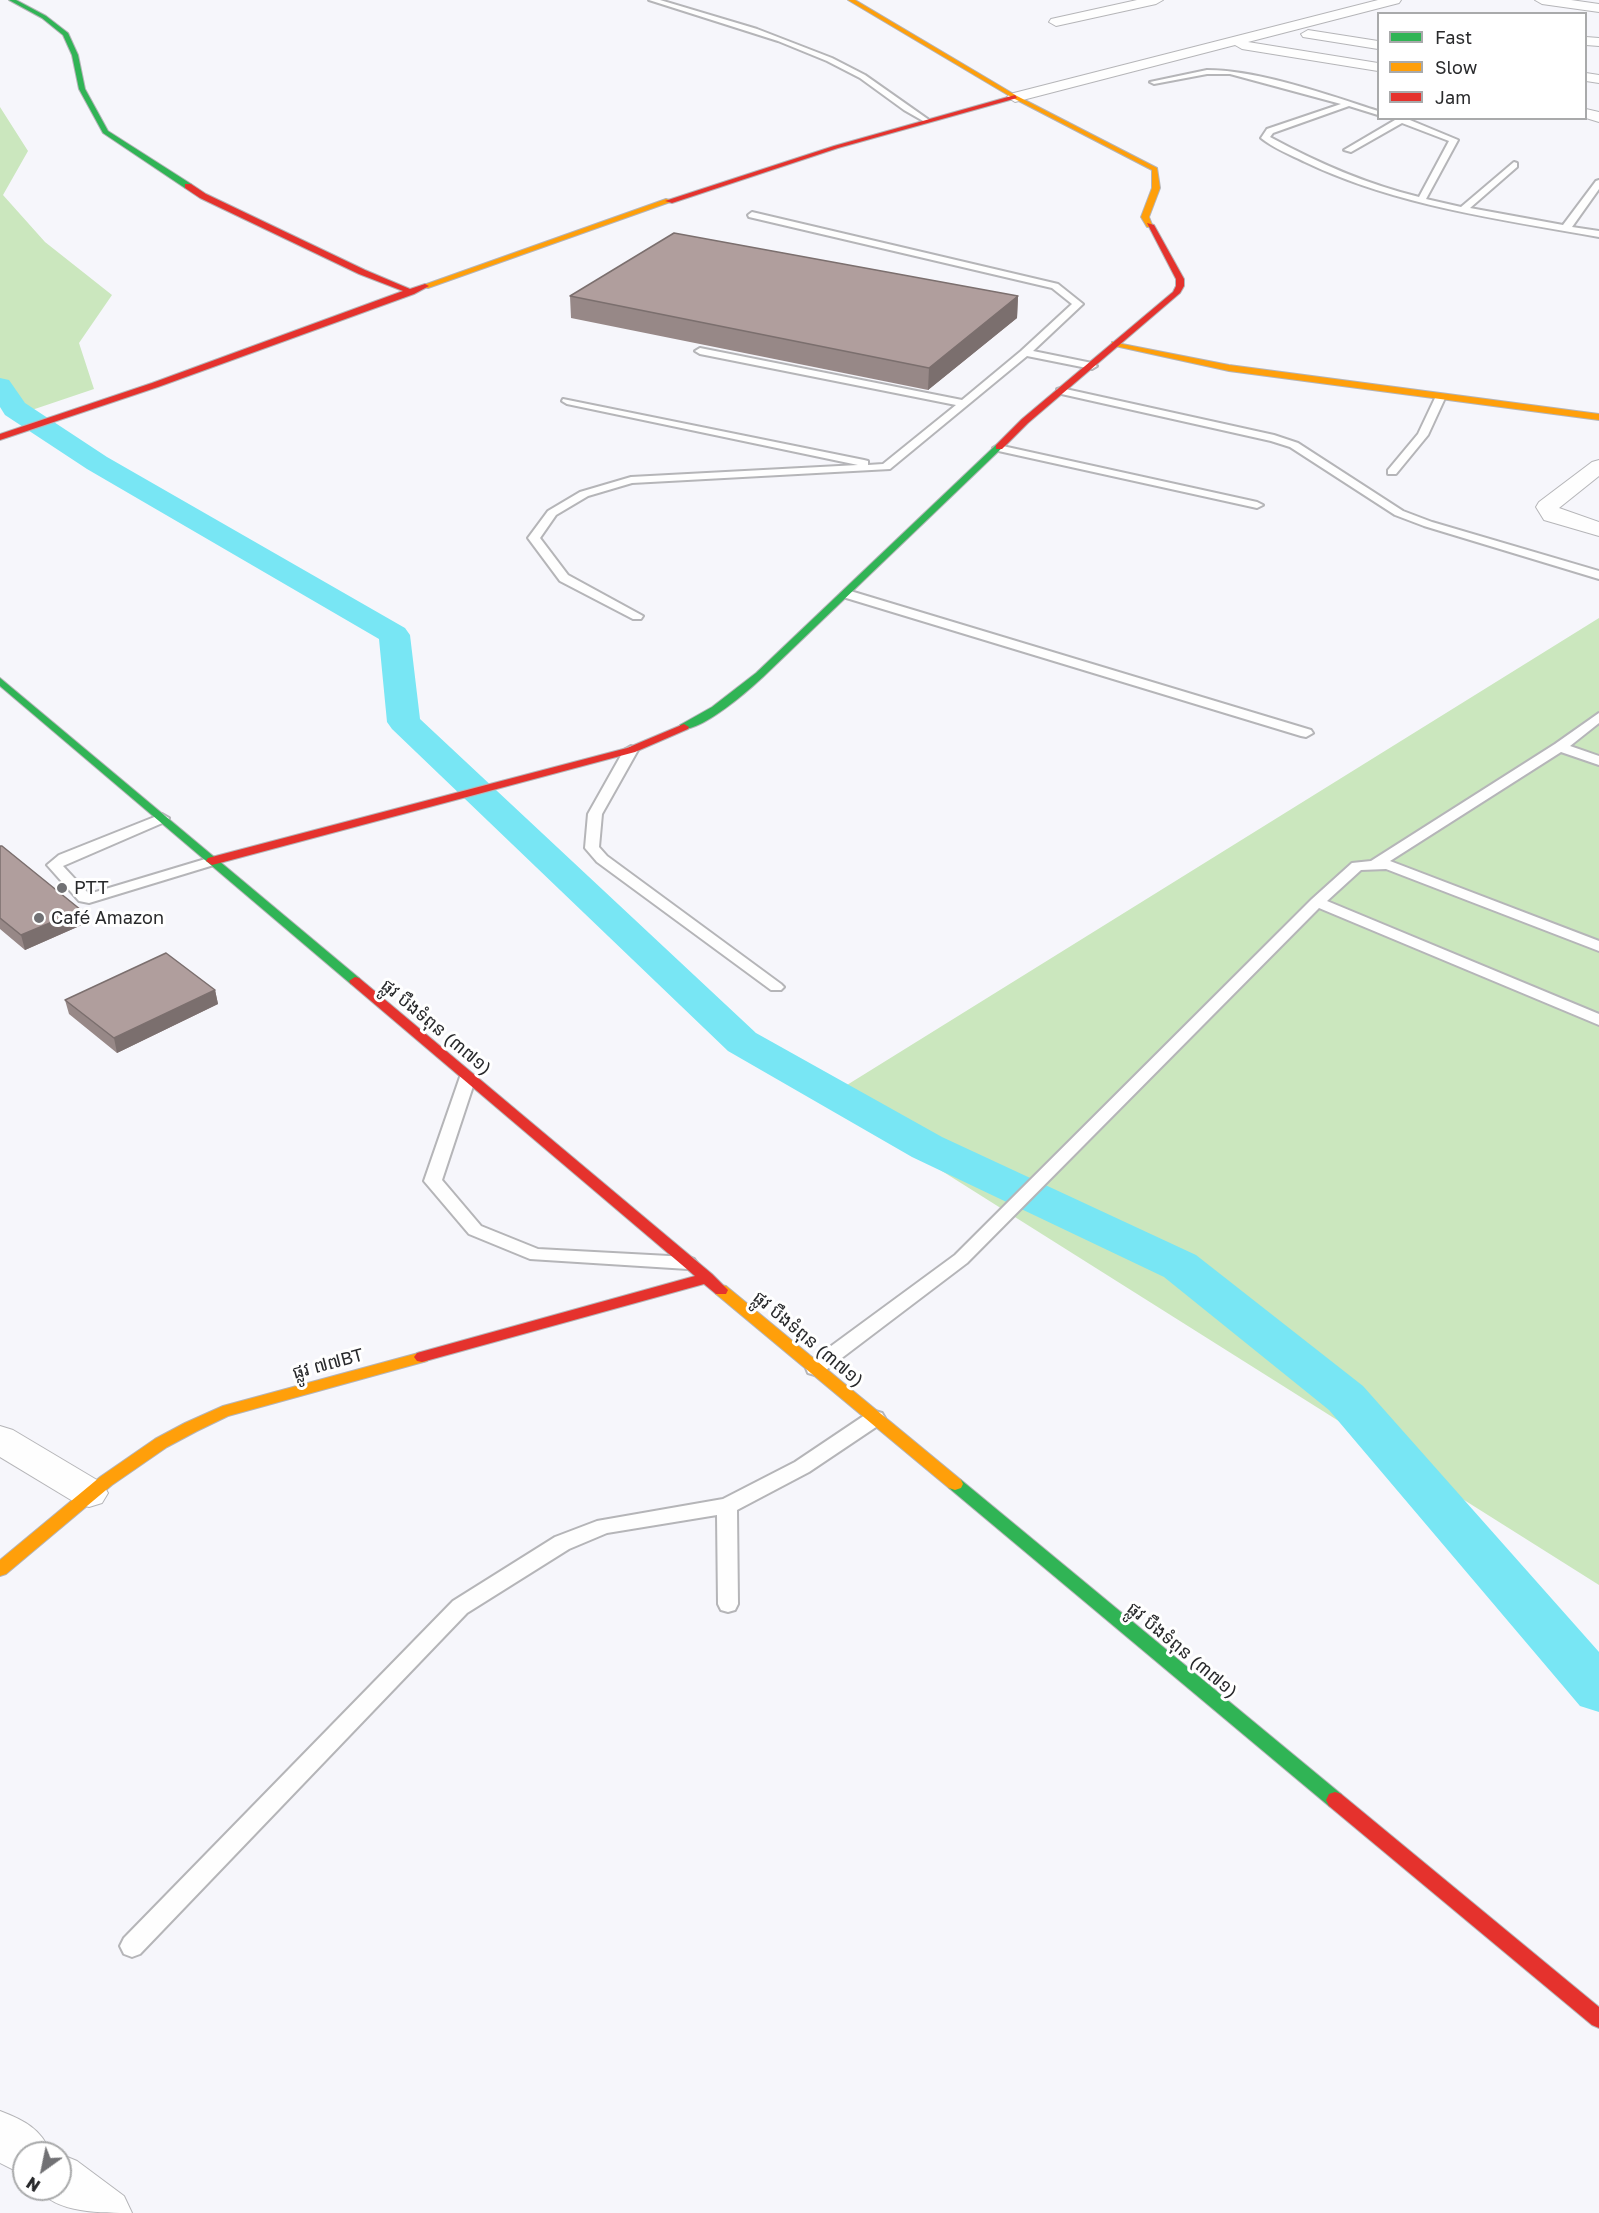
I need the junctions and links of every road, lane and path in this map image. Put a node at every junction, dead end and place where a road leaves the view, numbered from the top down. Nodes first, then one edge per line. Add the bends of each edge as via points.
1 (12, 0) edge
2 (653, 0) edge
3 (851, 0) edge
4 (1156, 0) edge
5 (1394, 0) edge
6 (1542, 0) edge
7 (1321, 3) dead end
8 (1599, 8) edge
9 (1358, 10) junction
10 (1380, 12) edge
11 (1056, 22) dead end
12 (1280, 30) junction
13 (1230, 43) junction
14 (1377, 45) edge
15 (1377, 67) edge
16 (1155, 82) dead end
17 (1015, 97) junction
18 (1348, 104) junction
19 (1377, 113) edge
20 (925, 120) junction
21 (1397, 120) edge
22 (1402, 120) edge
23 (1348, 150) dead end
24 (1514, 165) dead end
25 (1599, 183) edge
26 (1422, 200) junction
27 (1465, 208) junction
28 (752, 215) dead end
29 (1566, 228) junction
30 (1599, 234) edge
31 (411, 291) junction
32 (1115, 344) junction
33 (700, 351) edge
34 (1025, 353) junction
35 (1092, 366) junction
36 (1061, 391) junction
37 (1440, 398) junction
38 (567, 401) dead end
39 (963, 403) junction
40 (1599, 417) edge
41 (0, 437) edge
42 (998, 448) junction
43 (1599, 466) edge
44 (886, 467) junction
45 (1392, 472) dead end
46 (1257, 506) dead end
47 (1599, 530) edge
48 (1599, 575) edge
49 (846, 594) junction
50 (637, 616) dead end
51 (0, 681) edge
52 (1599, 717) edge
53 (1306, 733) dead end
54 (1560, 747) junction
55 (632, 750) junction
56 (1599, 761) edge
57 (162, 818) junction
58 (212, 861) junction
59 (1376, 864) junction
60 (1317, 902) junction
61 (1599, 946) edge
62 (776, 987) dead end
63 (1599, 1020) edge
64 (468, 1077) junction
65 (689, 1263) junction
66 (707, 1278) junction
67 (815, 1368) junction
68 (875, 1418) junction
69 (0, 1440) edge
70 (89, 1493) junction
71 (727, 1506) junction
72 (0, 1569) edge
73 (728, 1604) dead end
74 (132, 1946) dead end
75 (1599, 2019) edge
76 (72, 2187) edge
77 (107, 2213) edge

1 - 31 street via 66,34 82,89 105,132 203,196 362,272
2 - 20 lane via 816,53 855,72
3 - 17 street
4 - 11 street
5 - 9 street
6 - 8 street
7 - 9 street
9 - 10 street
9 - 12 street
12 - 13 street
12 - 14 street
13 - 15 street
13 - 17 street
16 - 18 lane via 1207,72 1230,72
17 - 20 street
17 - 32 street via 1155,169 1156,188 1144,217 1180,279 1180,286
18 - 19 lane
18 - 26 lane via 1270,132 1265,138 1330,171
20 - 31 street via 798,157
21 - 23 lane
22 - 26 lane via 1455,140
24 - 27 lane
25 - 29 lane
26 - 27 lane
27 - 29 lane
28 - 34 lane via 1055,286 1077,304
29 - 30 lane
31 - 41 street via 69,416
32 - 35 street
32 - 37 street via 1229,368
33 - 39 lane
34 - 35 lane
34 - 39 lane
35 - 36 street
36 - 42 street
36 - 48 lane via 1274,438 1294,445 1399,513
37 - 40 street
37 - 45 lane via 1423,435
38 - 44 lane
39 - 44 lane
42 - 46 lane
42 - 49 street
43 - 47 street via 1547,507 1552,515
44 - 50 lane via 631,480 584,494 552,513 534,538 564,578
49 - 53 lane
49 - 55 street via 724,704 699,721
51 - 57 street, ផ្លូវ បឹងទំពុន (៣៧១)
52 - 54 lane
54 - 56 lane
54 - 59 lane
55 - 58 street
55 - 62 lane via 595,814 592,849
57 - 58 street, ផ្លូវ បឹងទំពុន (៣៧១)
57 - 58 lane via 54,865 89,899
58 - 64 street, ផ្លូវ បឹងទំពុន (៣៧១)
59 - 60 lane via 1357,866
59 - 61 lane via 1388,865
60 - 63 lane
60 - 67 lane via 961,1259
64 - 65 street, ផ្លូវ បឹងទំពុន (៣៧១)
64 - 65 lane via 433,1181 475,1230 537,1255
65 - 66 street, ផ្លូវ បឹងទំពុន (៣៧១)
66 - 67 street, ផ្លូវ បឹងទំពុន (៣៧១)
66 - 70 street, ផ្លូវ ៧៧BT via 223,1412 162,1441
67 - 68 street, ផ្លូវ បឹងទំពុន (៣៧១)
68 - 71 lane via 802,1467
68 - 75 street, ផ្លូវ បឹងទំពុន (៣៧១)
69 - 70 street
70 - 72 street, ផ្លូវ ៧៧BT
71 - 73 lane
71 - 74 lane via 604,1526 562,1543 460,1607
76 - 77 street

